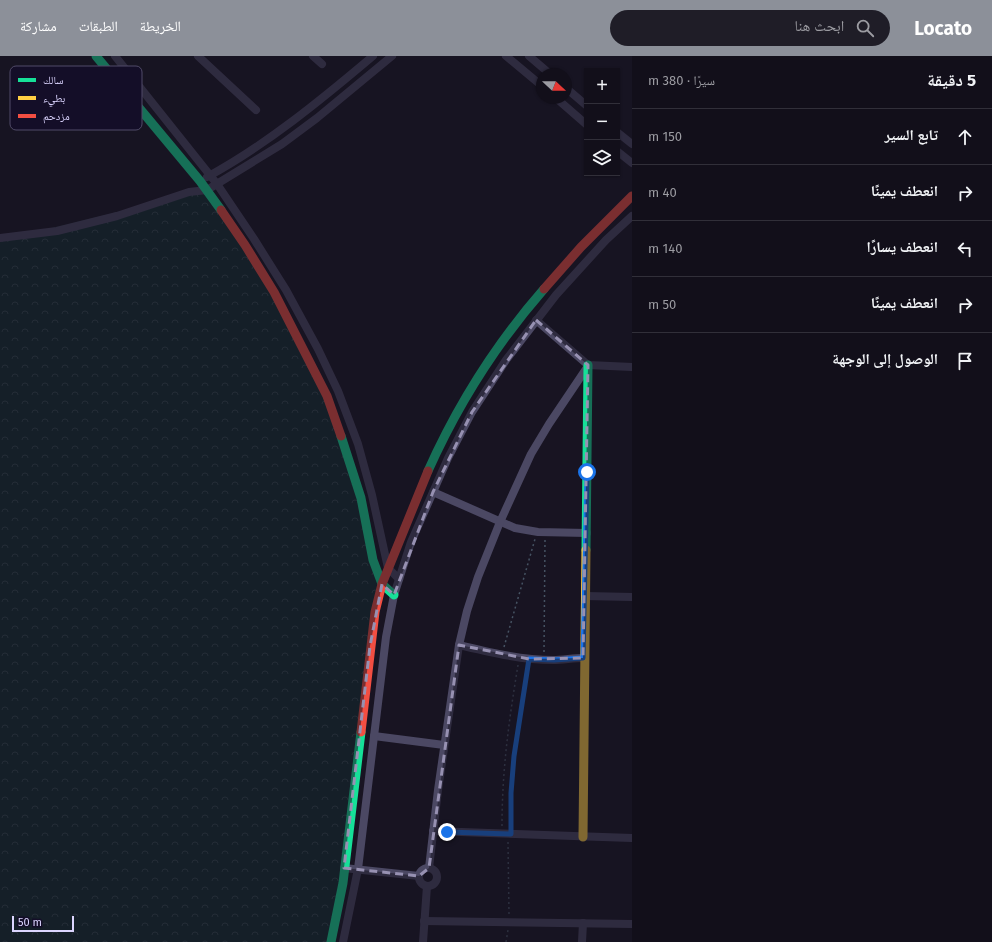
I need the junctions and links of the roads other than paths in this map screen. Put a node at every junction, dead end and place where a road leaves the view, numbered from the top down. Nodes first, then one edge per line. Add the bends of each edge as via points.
1 (114, 56) edge
2 (198, 56) edge
3 (313, 56) edge
4 (373, 56) edge
5 (392, 56) edge
6 (506, 56) edge
7 (528, 56) edge
8 (101, 58) edge
9 (322, 64) dead end
10 (107, 66) edge
11 (122, 66) edge
12 (543, 68) edge
13 (536, 81) edge
14 (142, 91) edge
15 (572, 93) edge
16 (563, 104) edge
17 (585, 104) edge
18 (142, 109) edge
19 (256, 110) dead end
20 (584, 122) edge
21 (620, 134) edge
22 (632, 144) edge
23 (620, 153) edge
24 (632, 163) edge
25 (210, 176) junction
26 (200, 181) junction
27 (217, 184) junction
28 (207, 190) junction
29 (189, 192) junction
30 (632, 196) edge
31 (632, 216) edge
32 (0, 238) edge
33 (536, 320) junction
34 (588, 365) junction
35 (632, 367) edge
36 (433, 492) junction
37 (500, 522) junction
38 (587, 533) junction
39 (388, 568) junction
40 (399, 579) junction
41 (382, 584) junction
42 (394, 595) junction
43 (585, 596) junction
44 (632, 597) edge
45 (459, 645) junction
46 (583, 658) junction
47 (374, 736) junction
48 (444, 745) junction
49 (433, 831) junction
50 (583, 837) junction
51 (632, 838) edge
52 (344, 868) junction
53 (429, 868) junction
54 (358, 869) junction
55 (419, 876) junction
56 (427, 886) junction
57 (424, 921) junction
58 (583, 923) junction
59 (632, 924) edge
60 (331, 942) edge
61 (343, 942) edge
62 (423, 942) edge
63 (582, 942) edge

1 - 11 street
2 - 19 street
3 - 9 street
4 - 25 street via 273,134
5 - 27 street via 318,118 282,144
6 - 13 street
7 - 12 street
8 - 10 street
14 - 25 street
15 - 17 street
16 - 20 street
18 - 26 street
21 - 22 street
23 - 24 street
25 - 26 street
25 - 27 street
26 - 28 street
26 - 29 street
27 - 28 street
27 - 39 street via 286,290 338,391 358,444
28 - 29 street
28 - 41 street via 274,292 327,396 361,498 373,560
29 - 32 street via 82,225 57,231
30 - 39 street via 519,317 482,370 452,419
31 - 33 street via 580,268
33 - 34 street
33 - 36 street via 472,412
34 - 35 street
34 - 37 street via 531,454
34 - 38 street
36 - 37 street
36 - 40 street via 411,542
37 - 38 street via 515,528 542,532
37 - 45 street via 478,576
38 - 43 street
39 - 40 street
39 - 41 street
40 - 42 street
41 - 42 street
41 - 52 street via 370,646
42 - 47 street via 386,637
43 - 44 street
43 - 46 street
45 - 46 street via 529,659
45 - 48 street
46 - 50 street
47 - 48 street
47 - 54 street
48 - 49 street
49 - 50 street
49 - 53 street
50 - 51 street
52 - 54 street
52 - 60 street
53 - 55 street via 424,869
53 - 56 street via 435,872 436,880 431,886
54 - 55 street
54 - 61 street
55 - 56 street via 422,885
56 - 57 street
57 - 58 street
57 - 62 street
58 - 59 street
58 - 63 street

